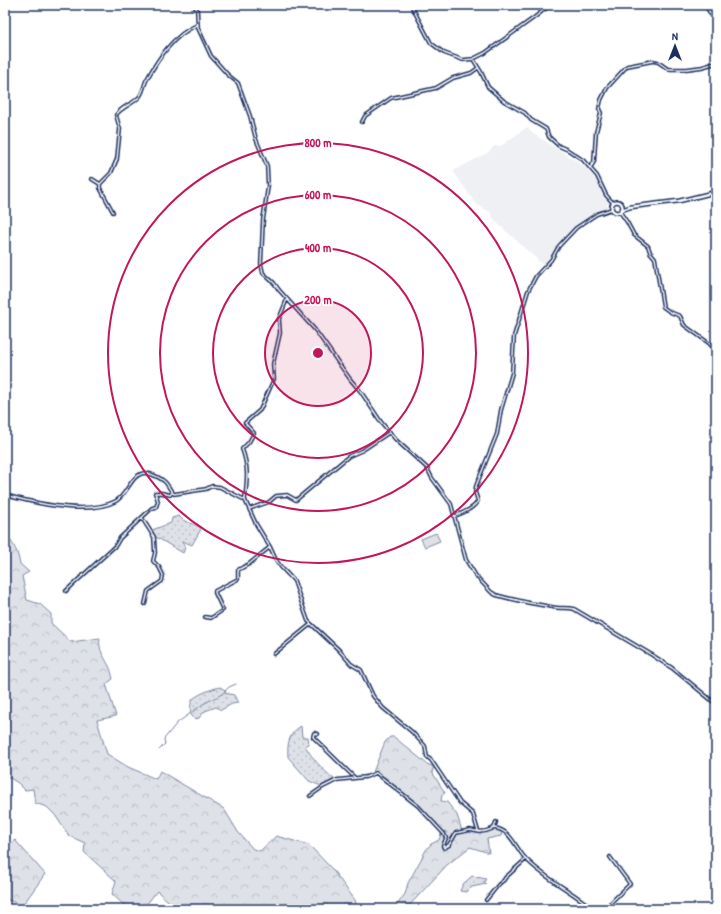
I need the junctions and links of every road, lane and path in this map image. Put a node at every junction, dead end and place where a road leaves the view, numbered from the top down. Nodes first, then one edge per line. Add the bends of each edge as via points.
1 (194, 5) edge
2 (411, 5) edge
3 (550, 5) edge
4 (706, 5) edge
5 (716, 16) edge
6 (197, 25) junction
7 (473, 59) junction
8 (716, 63) edge
9 (479, 68) junction
10 (362, 122) dead end
11 (590, 168) junction
12 (92, 179) dead end
13 (100, 184) junction
14 (716, 192) edge
15 (613, 203) junction
16 (623, 205) junction
17 (630, 207) junction
18 (612, 209) junction
19 (621, 211) junction
20 (113, 212) dead end
21 (287, 299) junction
22 (716, 342) edge
23 (711, 345) junction
24 (716, 354) edge
25 (390, 432) junction
26 (172, 493) junction
27 (5, 495) edge
28 (245, 500) junction
29 (249, 508) junction
30 (455, 516) junction
31 (142, 518) junction
32 (270, 547) junction
33 (66, 591) dead end
34 (145, 604) dead end
35 (205, 617) dead end
36 (311, 624) junction
37 (274, 654) dead end
38 (716, 704) edge
39 (318, 734) dead end
40 (355, 778) junction
41 (310, 796) dead end
42 (496, 822) dead end
43 (494, 828) junction
44 (480, 832) junction
45 (610, 857) dead end
46 (526, 859) junction
47 (486, 900) dead end
48 (593, 909) edge
49 (604, 909) edge

1 - 6 street via 197,10
2 - 7 street via 431,43 444,53 459,59
3 - 7 street via 494,47
4 - 5 street via 711,14
6 - 13 street via 180,35 168,48 156,63 144,91 116,115 120,129 117,159 111,173
6 - 21 street via 211,56 238,83 268,168 260,253 262,269 266,277
7 - 9 street
8 - 11 street via 687,69 668,68 653,61 627,66 607,88 601,100 594,158
9 - 10 street via 436,88 391,98 365,116
9 - 11 street via 485,83 497,95 526,113 531,120 546,129 549,137 559,146 580,157
11 - 15 street
12 - 13 street
13 - 20 street
14 - 17 street via 679,202
15 - 16 street via 618,201
15 - 18 street
16 - 17 street
16 - 19 street
17 - 19 street
18 - 19 street via 615,212
18 - 30 street via 600,212 576,228 538,273 528,291 514,336 512,373 497,434 476,486 478,501 476,505
19 - 23 street via 634,235 648,246 655,258 663,307 680,316 686,326
21 - 25 street via 315,330
21 - 28 street via 278,319 280,333 273,364 274,379 260,410 246,423 254,433 242,449 247,462
22 - 23 street
23 - 24 street
25 - 29 street via 349,456 296,500 287,495 276,496 269,502
25 - 30 street via 427,468 451,504
26 - 27 street via 166,482 145,473 134,477 123,496 96,507 77,508 41,504
26 - 28 street via 201,490 212,486 220,487
26 - 31 street via 155,493 158,505
28 - 29 street
29 - 32 street via 258,529
30 - 38 street via 466,560 491,592 540,606 574,609 672,668
31 - 33 street
31 - 34 street via 154,537 153,561 163,575 162,581 148,591
32 - 35 street via 238,570 238,579 215,591 223,610 211,618
32 - 36 street via 280,567 294,581
36 - 37 street
36 - 44 street via 351,664 361,670 376,700 425,746 428,757 450,790 473,814
39 - 40 street via 314,733 312,737
40 - 41 street via 337,780
40 - 44 street via 376,773 384,779 418,806 445,835 444,848 457,832
42 - 43 street
43 - 44 street
43 - 46 street via 510,836
45 - 49 street via 630,884
46 - 47 street
46 - 48 street

